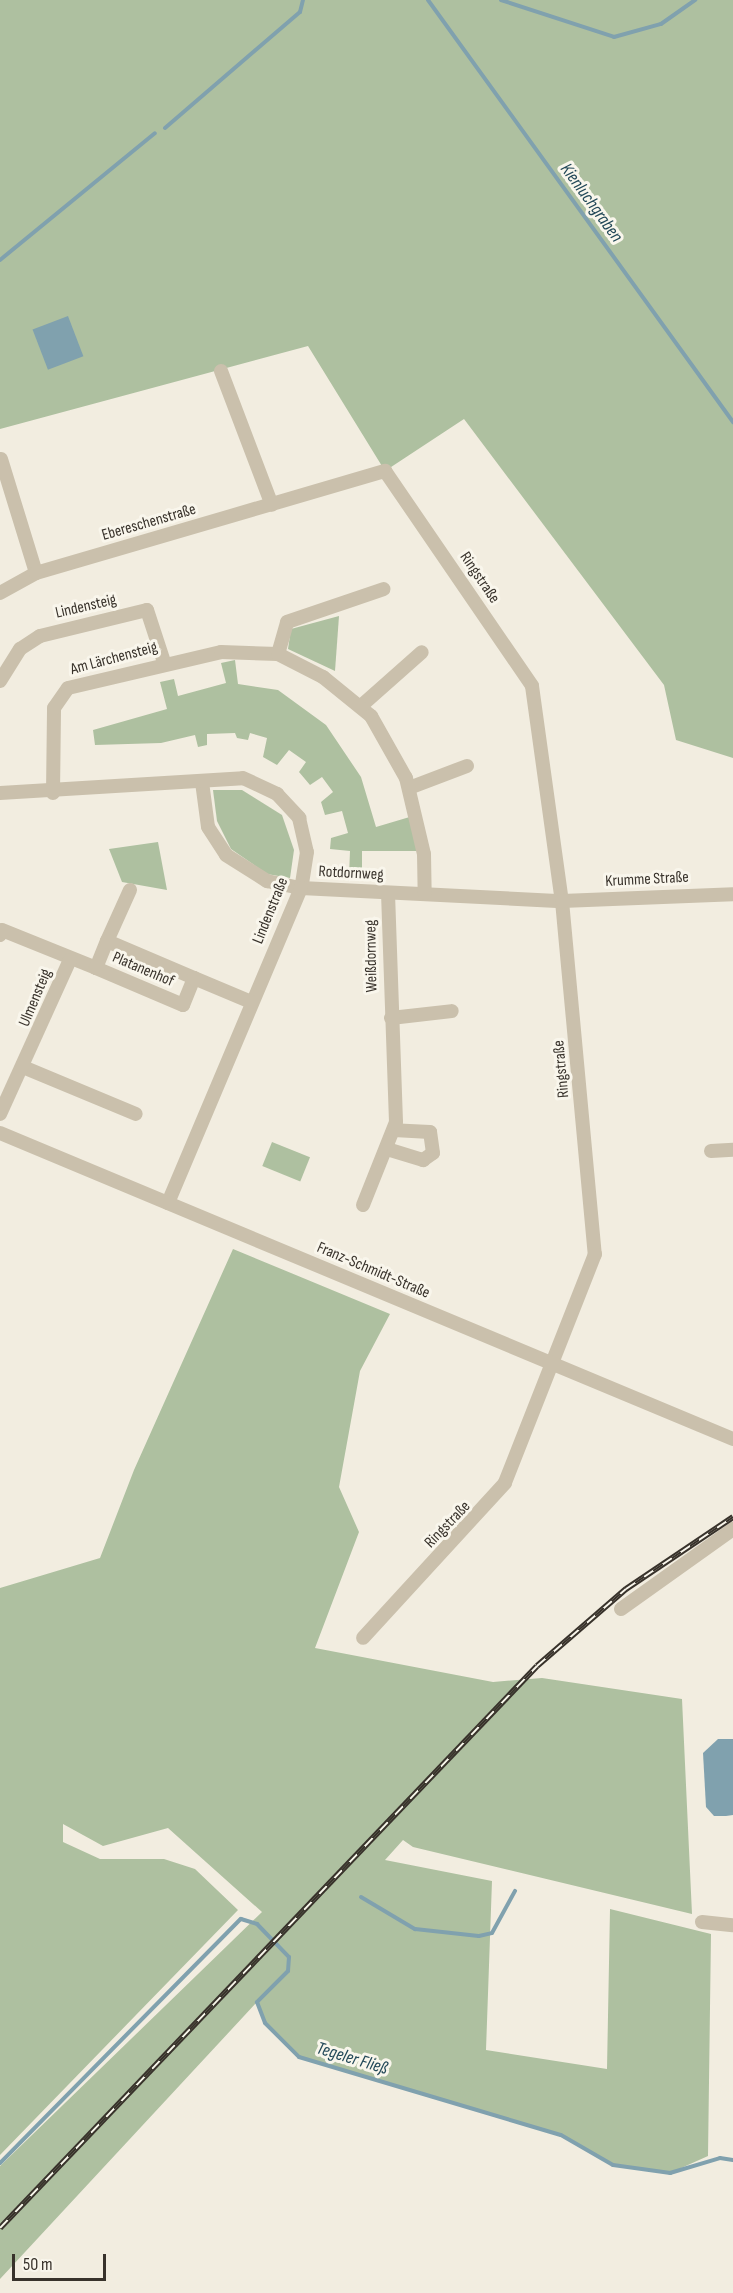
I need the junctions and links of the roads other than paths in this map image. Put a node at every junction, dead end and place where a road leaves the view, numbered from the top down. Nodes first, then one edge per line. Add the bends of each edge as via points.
1 (220, 371) dead end
2 (1, 459) edge
3 (385, 471) joint
4 (272, 505) junction
5 (36, 573) junction
6 (384, 588) dead end
7 (0, 592) edge
8 (422, 652) dead end
9 (278, 654) junction
10 (164, 662) junction
11 (0, 681) edge
12 (362, 706) junction
13 (467, 766) dead end
14 (202, 782) junction
15 (408, 788) junction
16 (0, 793) edge
17 (53, 793) junction
18 (301, 888) junction
19 (130, 890) dead end
20 (388, 893) junction
21 (425, 893) junction
22 (733, 894) edge
23 (562, 901) junction
24 (0, 935) edge
25 (107, 941) junction
26 (70, 960) junction
27 (96, 968) junction
28 (194, 978) junction
29 (251, 1002) junction
30 (452, 1011) dead end
31 (391, 1018) junction
32 (24, 1067) junction
33 (0, 1114) edge
34 (136, 1114) dead end
35 (394, 1130) junction
36 (0, 1133) edge
37 (387, 1149) junction
38 (733, 1150) edge
39 (711, 1151) dead end
40 (168, 1203) junction
41 (363, 1204) dead end
42 (556, 1363) junction
43 (733, 1440) edge
44 (733, 1529) edge
45 (621, 1609) dead end
46 (363, 1638) dead end
47 (702, 1922) dead end
48 (733, 1925) edge

1 - 4 street
2 - 5 street
3 - 4 street, Ebereschenstraße
3 - 23 street, Ringstraße via 532,686
4 - 5 street, Ebereschenstraße
5 - 7 street, Ebereschenstraße
6 - 9 street via 287,622
8 - 12 street
9 - 10 street, Am Lärchensteig via 220,652
9 - 12 street, Am Lärchensteig
10 - 11 street, Lindensteig via 147,610 40,636 20,649
10 - 17 street, Am Lärchensteig via 68,688 59,696
12 - 15 street, Am Lärchensteig via 396,758
13 - 15 street
14 - 17 street, Lindenstraße
14 - 18 street, Rotdornweg via 208,827 226,855 267,881
14 - 18 street, Lindenstraße via 243,778 277,794 299,818 307,852
15 - 21 street, Am Lärchensteig via 424,854
16 - 17 street, Lindenstraße
18 - 20 street, Rotdornweg
18 - 29 street, Lindenstraße
19 - 25 street, Platanenhof
20 - 21 street, Rotdornweg
20 - 31 street, Weißdornweg
21 - 23 street, Rotdornweg
22 - 23 street, Krumme Straße
23 - 42 street, Ringstraße via 596,1254
24 - 26 street, Platanenhof via 2,930
25 - 27 street, Platanenhof
25 - 28 street, Platanenhof
26 - 27 street, Platanenhof
26 - 32 street, Ulmensteig
27 - 28 street, Platanenhof via 183,1005
28 - 29 street, Platanenhof
29 - 40 street, Lindenstraße
30 - 31 street
31 - 35 street, Weißdornweg
32 - 33 street, Ulmensteig
32 - 34 street
35 - 37 street, Weißdornweg
35 - 37 street via 425,1129 430,1132 433,1153 423,1160
36 - 40 street, Franz-Schmidt-Straße
37 - 41 street, Weißdornweg
38 - 39 street
40 - 42 street, Franz-Schmidt-Straße
42 - 43 street, Franz-Schmidt-Straße
42 - 46 street, Ringstraße via 505,1484
44 - 45 street
47 - 48 street

